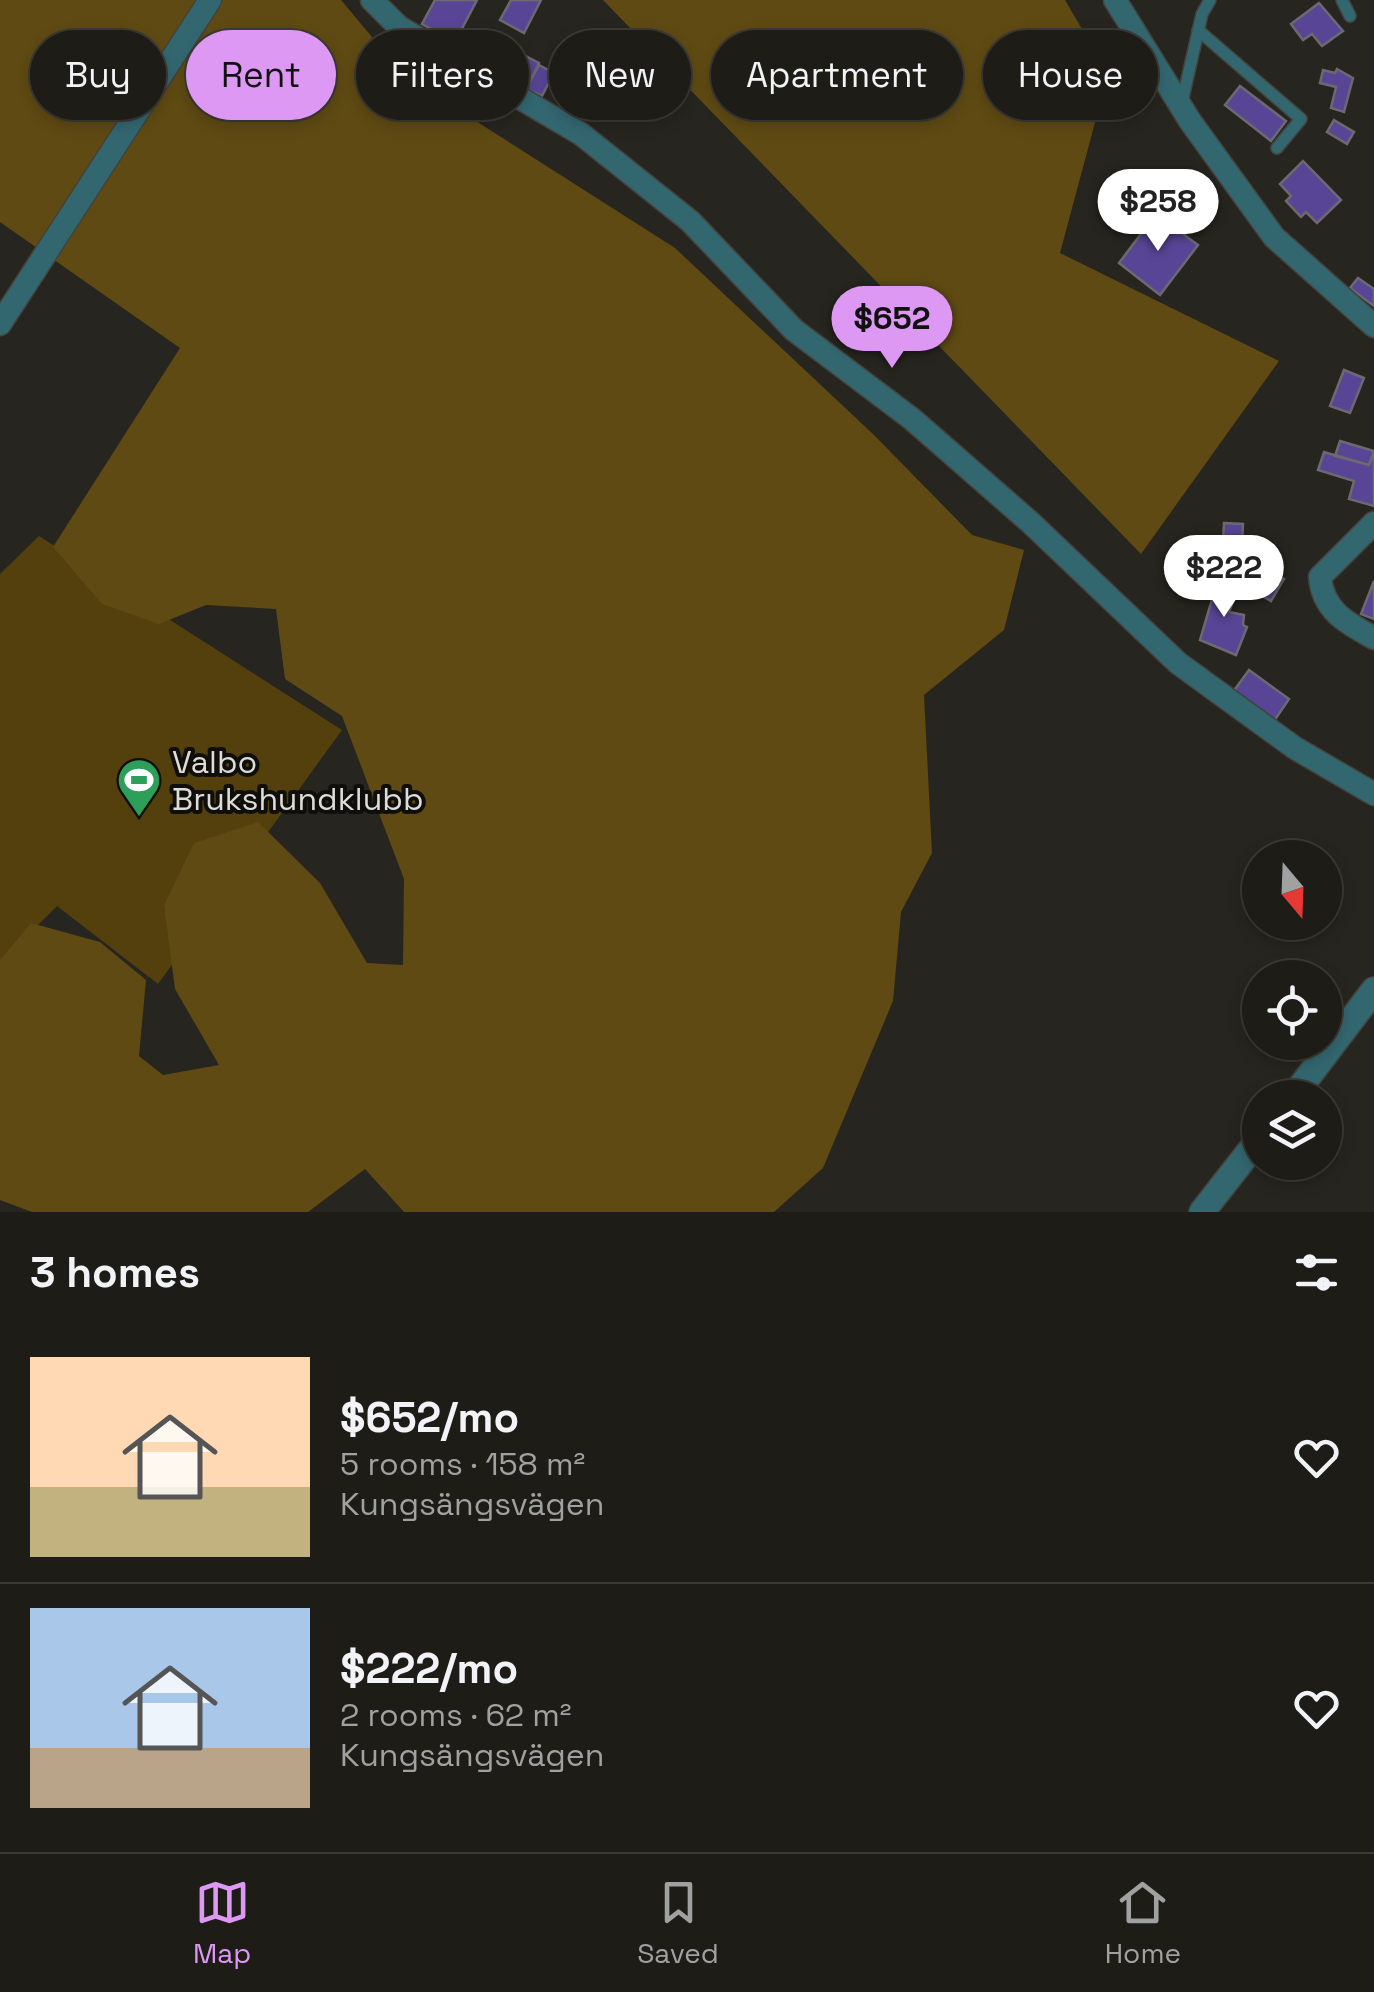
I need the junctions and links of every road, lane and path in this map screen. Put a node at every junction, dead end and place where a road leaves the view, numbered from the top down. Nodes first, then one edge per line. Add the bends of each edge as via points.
1 (210, 0) edge
2 (372, 0) edge
3 (1114, 0) edge
4 (1210, 0) edge
5 (1342, 0) edge
6 (1350, 16) dead end
7 (1198, 30) junction
8 (1182, 106) junction
9 (1277, 148) dead end
10 (0, 324) edge
11 (1374, 326) edge
12 (1374, 523) edge
13 (1374, 638) edge
14 (1374, 794) edge
15 (1374, 990) edge
16 (1306, 1080) edge
17 (1242, 1161) edge
18 (1202, 1212) edge

1 - 10 street
2 - 14 street via 400,27 581,134 690,221 794,330 1031,522 1178,664 1294,748
3 - 8 street
4 - 7 lane
5 - 6 lane
7 - 8 lane
7 - 9 lane via 1301,119
8 - 11 street via 1274,237
12 - 13 street via 1320,577 1338,618
15 - 16 street
17 - 18 street

